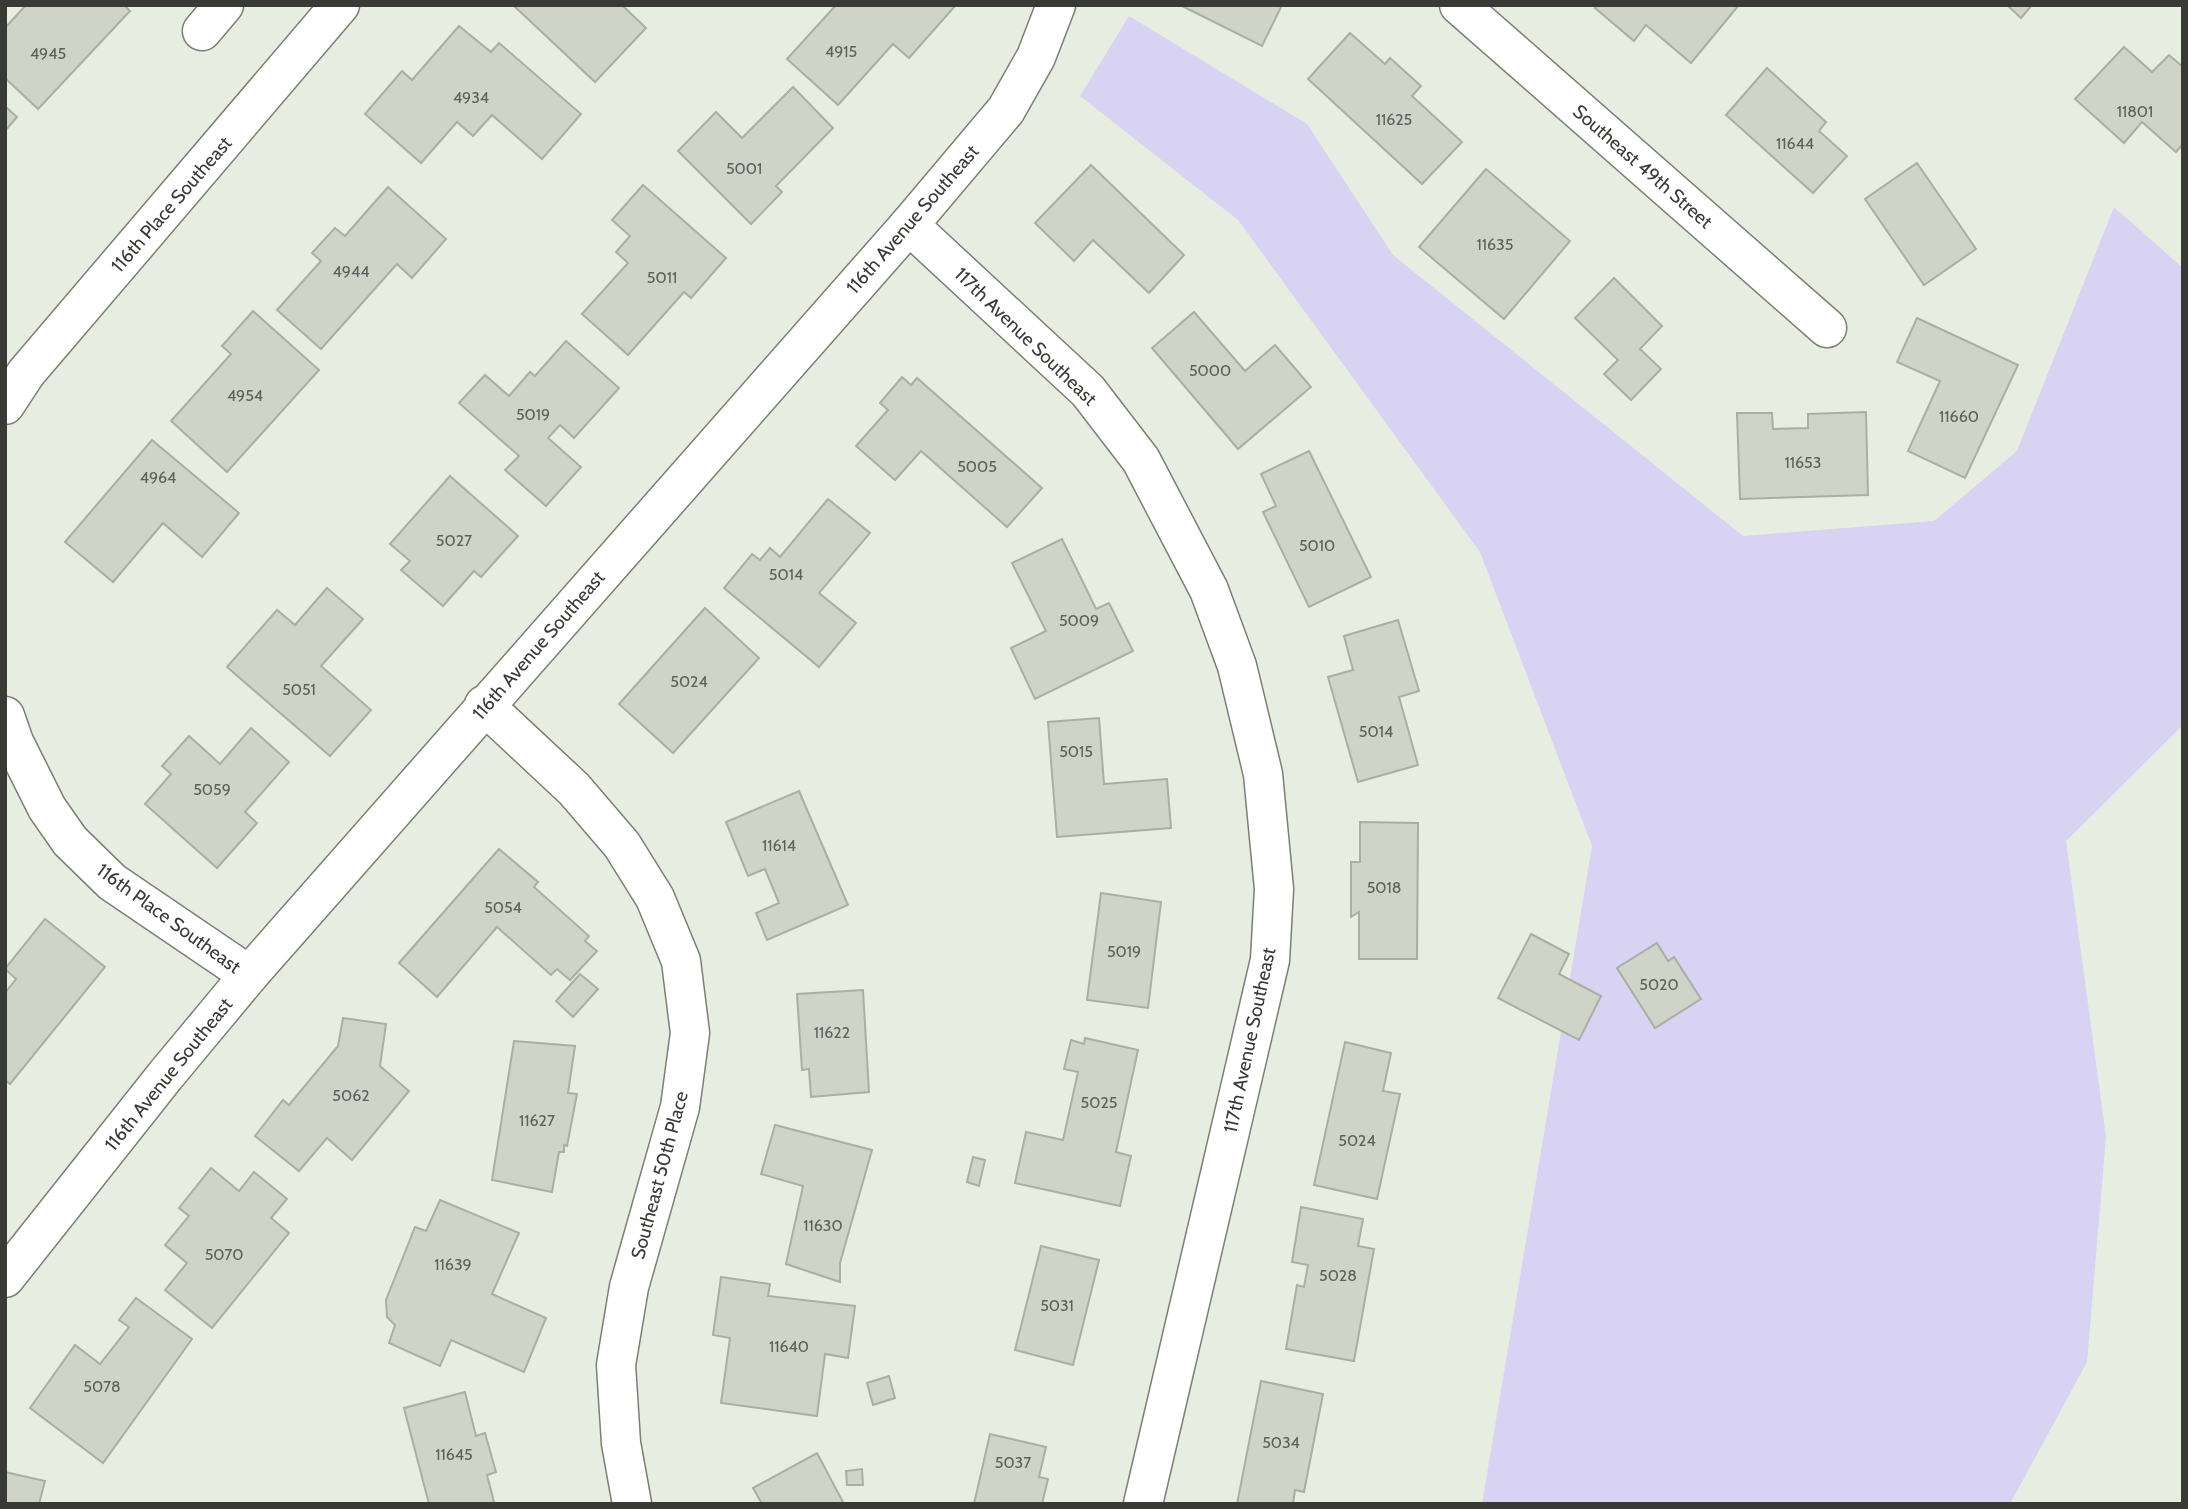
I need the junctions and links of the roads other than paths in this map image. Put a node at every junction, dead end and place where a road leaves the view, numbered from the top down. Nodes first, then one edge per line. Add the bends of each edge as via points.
1 (340, 5) edge
2 (1056, 5) edge
3 (1459, 5) edge
4 (909, 225) junction
5 (1827, 328) dead end
6 (5, 405) edge
7 (484, 705) junction
8 (5, 716) edge
9 (249, 975) junction
10 (5, 1278) edge
11 (632, 1504) edge
12 (1143, 1504) edge

1 - 6 street, 116th Place Southeast via 26,373
2 - 4 street, 116th Avenue Southeast via 1036,57 1006,110
3 - 5 street, Southeast 49th Street
4 - 7 street, 116th Avenue Southeast
4 - 12 street, 117th Avenue Southeast via 1088,391 1141,460 1209,590 1237,666 1263,774 1274,889 1270,960
7 - 9 street, 116th Avenue Southeast
7 - 11 street, Southeast 50th Place via 575,789 622,845 655,898 681,961 691,1033 680,1107 629,1287 616,1365 621,1443
8 - 9 street, 116th Place Southeast via 47,808 70,841 112,882
9 - 10 street, 116th Avenue Southeast

